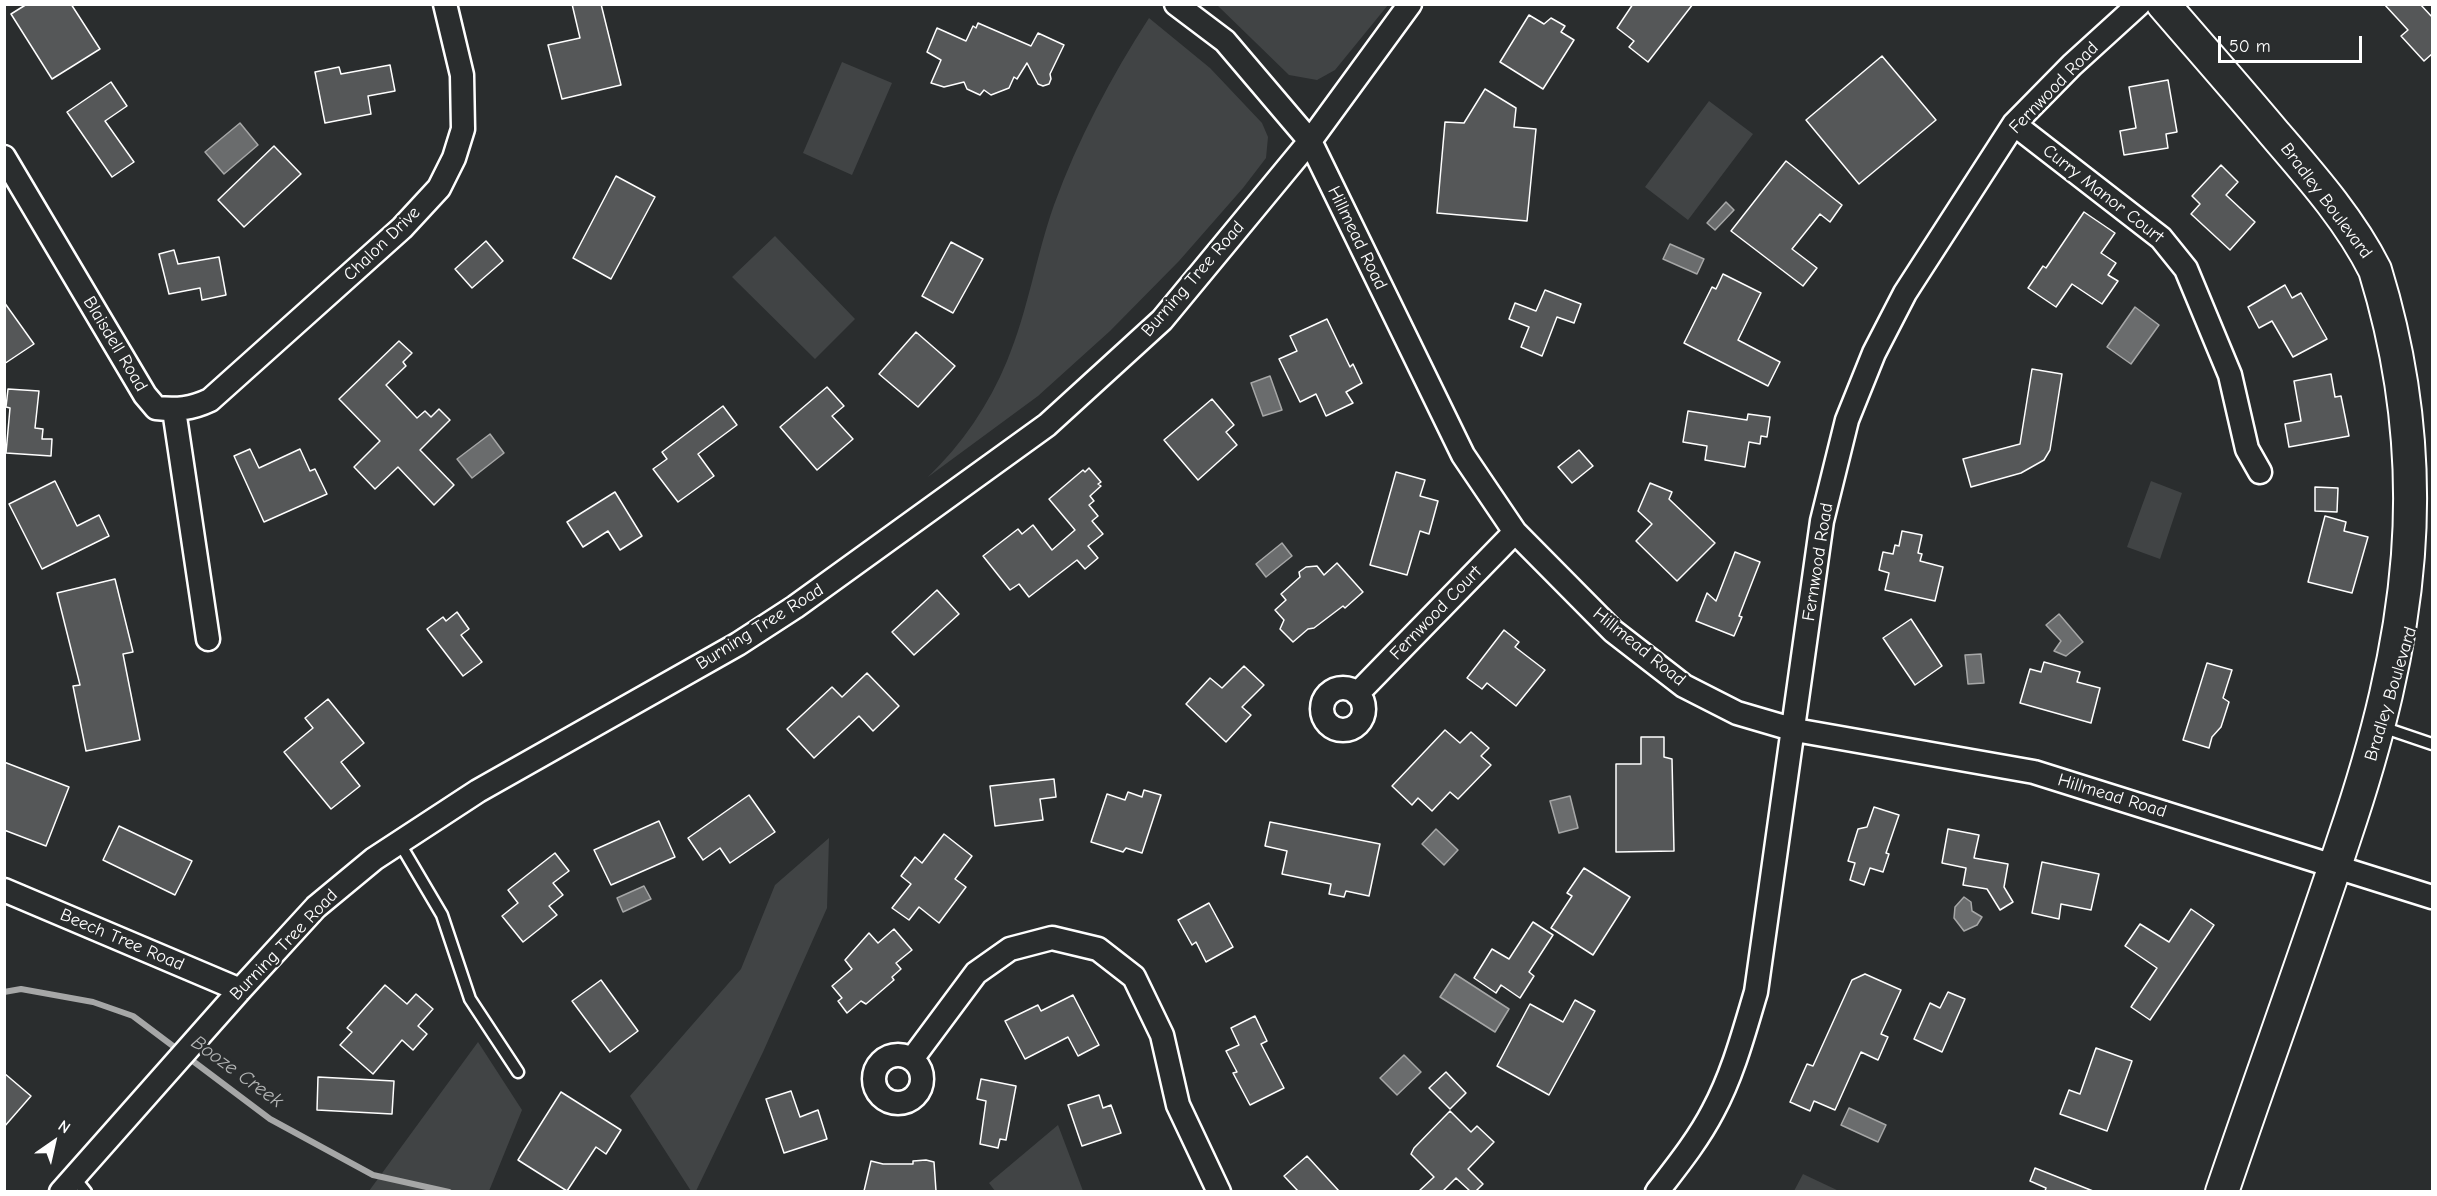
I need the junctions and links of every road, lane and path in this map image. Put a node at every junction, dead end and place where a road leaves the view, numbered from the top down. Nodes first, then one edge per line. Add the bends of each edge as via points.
1 (445, 4) edge
2 (1176, 4) edge
3 (1410, 4) edge
4 (2139, 4) edge
5 (2163, 4) edge
6 (2014, 124) junction
7 (1310, 141) junction
8 (4, 157) edge
9 (174, 410) junction
10 (2260, 472) dead end
11 (1515, 532) junction
12 (208, 639) dead end
13 (1357, 694) dead end
14 (2382, 728) junction
15 (1795, 730) junction
16 (2433, 744) edge
17 (399, 842) junction
18 (2335, 866) junction
19 (4, 890) edge
20 (2433, 897) edge
21 (240, 990) junction
22 (912, 1059) dead end
23 (518, 1072) dead end
24 (74, 1187) edge
25 (1219, 1191) edge
26 (1657, 1191) edge
27 (2222, 1191) edge

1 - 9 street, Chalon Drive via 462,75 463,129 439,188 402,228 210,400 193,408
2 - 7 street, Hillmead Road via 1226,41
3 - 7 street, Burning Tree Road
4 - 6 street, Fernwood Road
5 - 14 main road, Bradley Boulevard via 2289,151 2356,238 2386,293 2409,352 2428,451 2427,540 2411,630
6 - 10 street, Curry Manor Court via 2161,238 2186,269 2230,375 2247,448
6 - 15 street, Fernwood Road via 1905,293 1874,353 1847,420 1822,521
7 - 11 street, Hillmead Road via 1463,455
7 - 17 street, Burning Tree Road via 1162,320 1047,425 767,626 478,791
8 - 9 street, Blaisdell Road via 145,395 156,408
9 - 12 street
11 - 13 street, Fernwood Court
11 - 15 street, Hillmead Road via 1612,631 1684,686 1737,713
14 - 16 lane
14 - 18 main road, Bradley Boulevard
15 - 18 street, Hillmead Road via 2034,772
15 - 26 street, Fernwood Road via 1756,992 1737,1055 1713,1111 1684,1158
17 - 21 street, Burning Tree Road via 316,907
17 - 23 lane via 442,915 470,999
18 - 20 street, Hillmead Road
18 - 27 main road, Bradley Boulevard
19 - 21 street, Beech Tree Road
21 - 24 street, Burning Tree Road
22 - 25 street via 976,973 1010,949 1052,939 1098,949 1134,978 1162,1035 1178,1105

